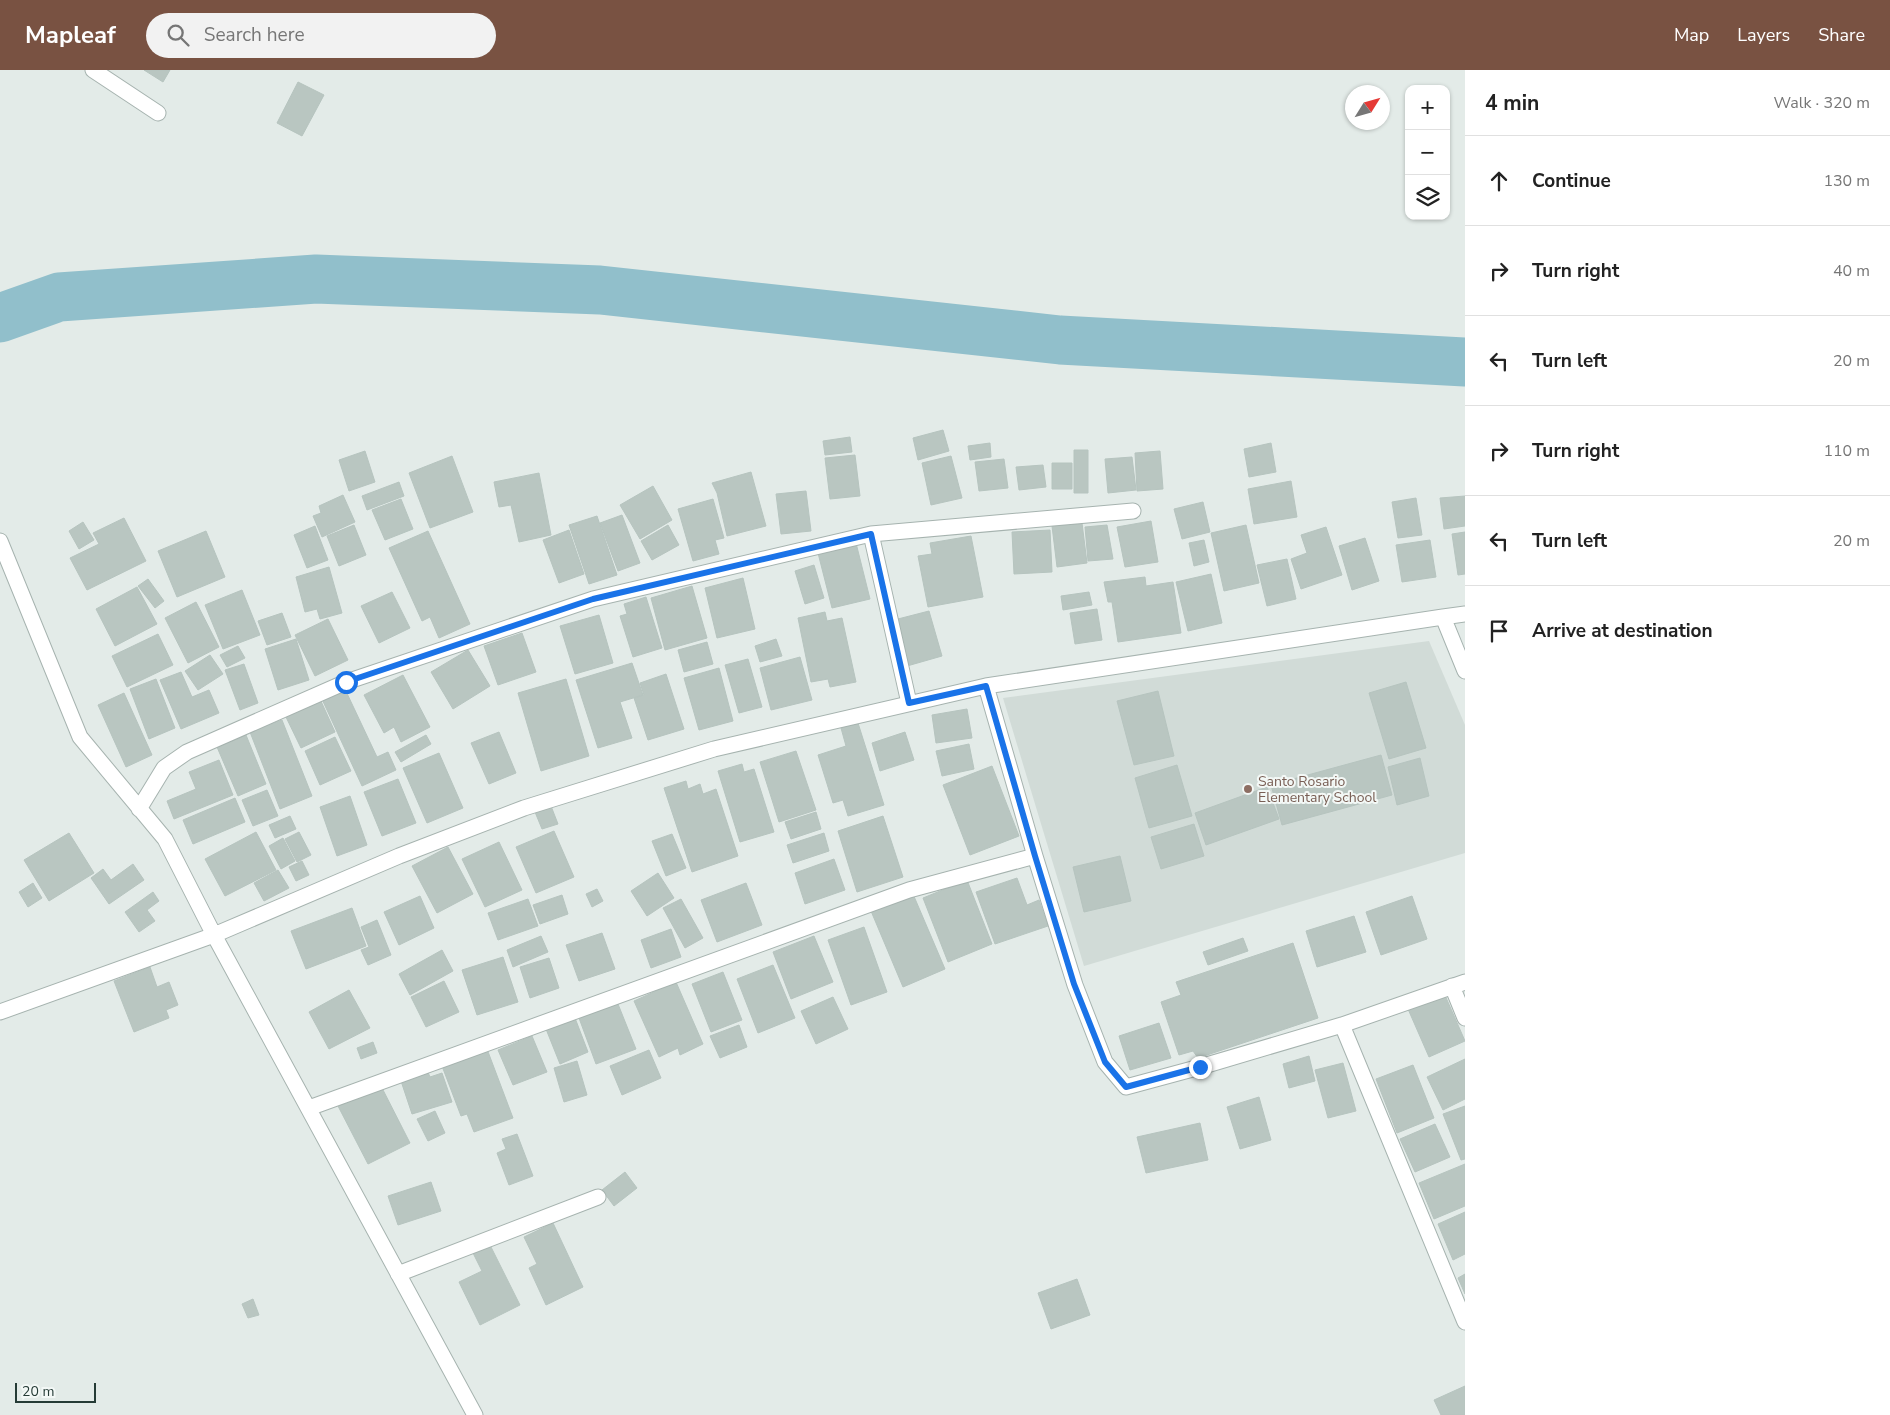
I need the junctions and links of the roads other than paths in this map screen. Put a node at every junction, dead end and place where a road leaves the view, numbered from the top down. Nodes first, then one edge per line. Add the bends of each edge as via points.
1 (93, 70) edge
2 (158, 113) dead end
3 (1133, 511) dead end
4 (871, 534) junction
5 (0, 541) edge
6 (1465, 614) edge
7 (1443, 617) junction
8 (1465, 671) edge
9 (986, 686) junction
10 (909, 703) junction
11 (139, 809) junction
12 (1035, 856) junction
13 (214, 935) junction
14 (1458, 984) edge
15 (0, 1012) edge
16 (1465, 1018) edge
17 (1342, 1025) junction
18 (309, 1108) junction
19 (598, 1197) dead end
20 (398, 1274) junction
21 (1465, 1322) edge
22 (475, 1415) edge

1 - 2 street
3 - 4 street
4 - 10 street
4 - 11 street via 593,599 346,682 187,752 164,768
5 - 11 street via 80,737
6 - 7 street
7 - 8 street
7 - 9 street
9 - 10 street
9 - 12 street
10 - 13 street via 714,749 524,808 399,856
11 - 13 street via 165,839
12 - 17 street via 1074,984 1105,1062 1126,1087
12 - 18 street via 908,890
13 - 15 street
13 - 18 street
14 - 16 street
14 - 17 street
17 - 21 street
18 - 20 street
19 - 20 street
20 - 22 street

